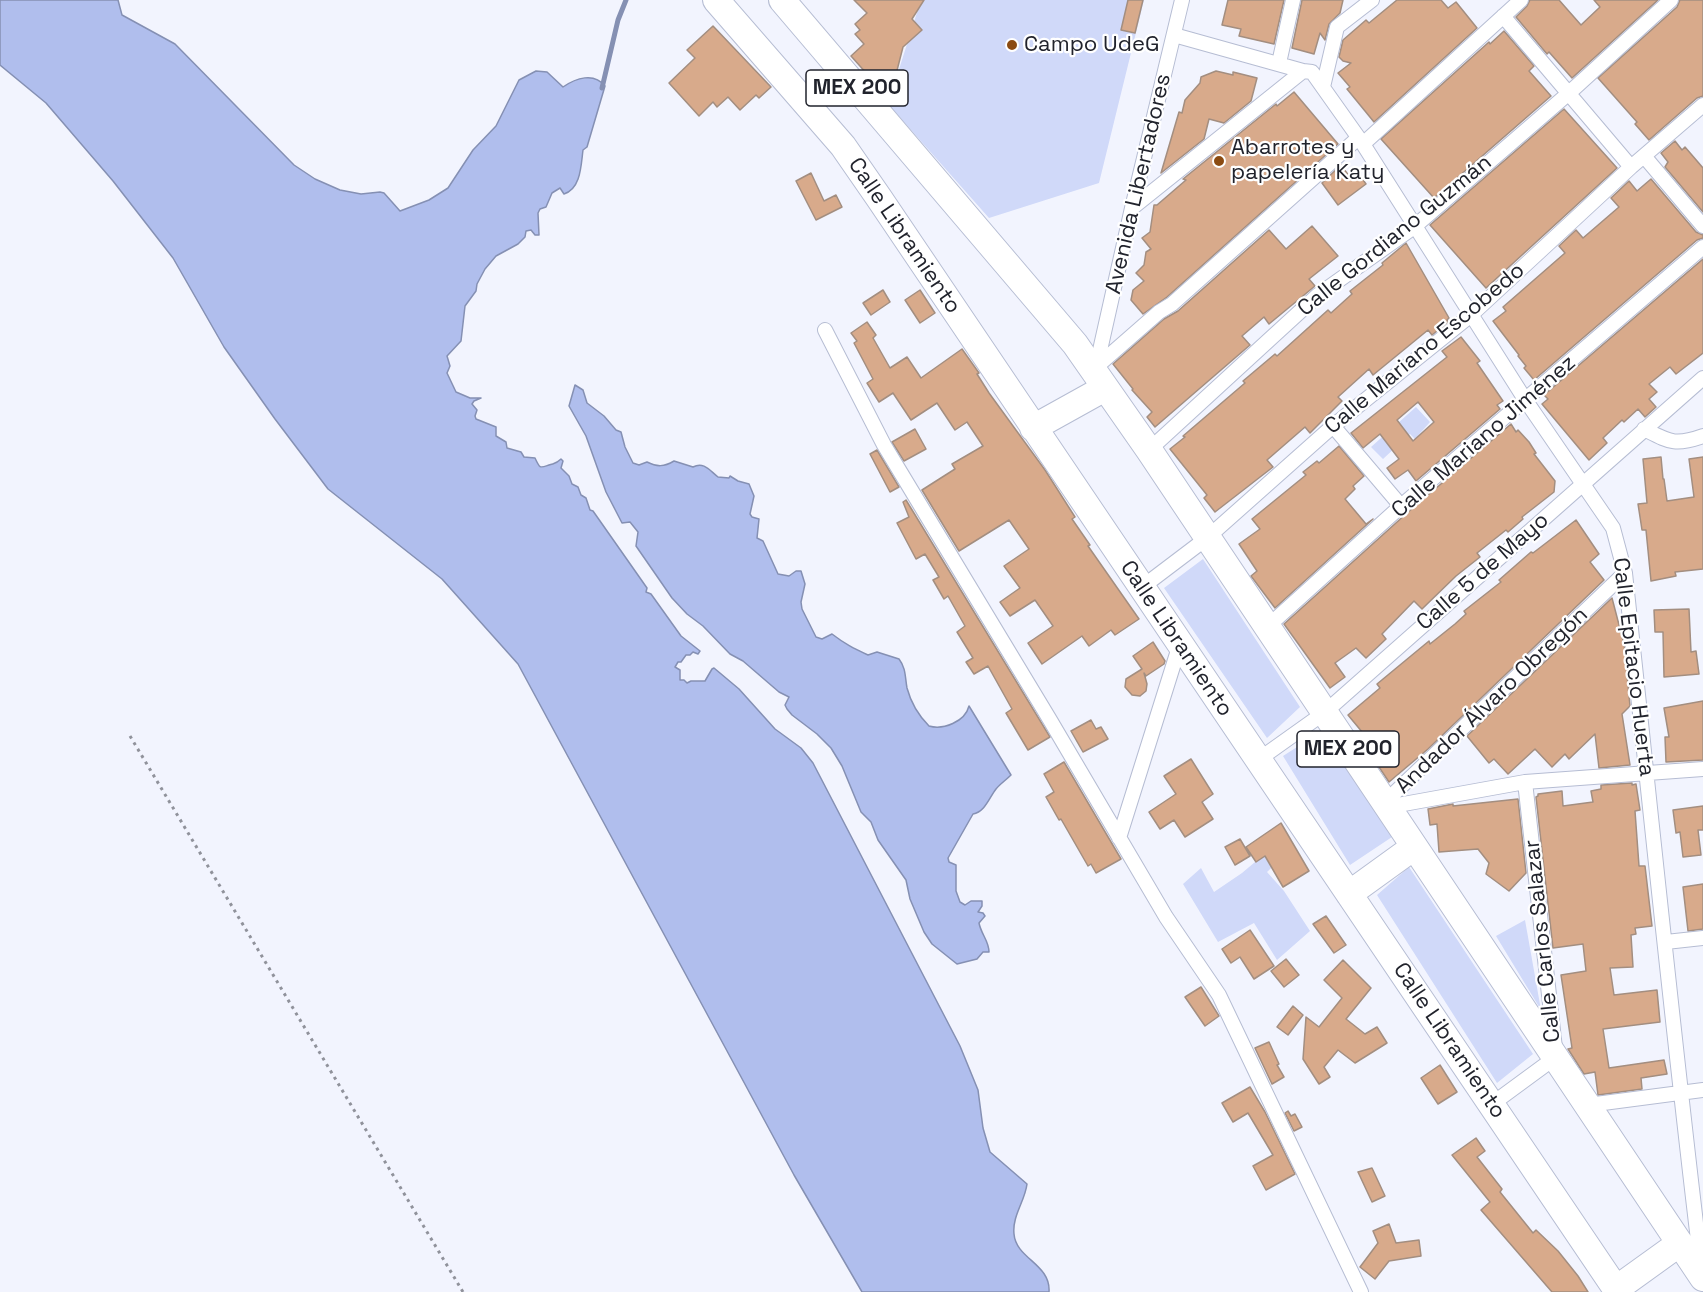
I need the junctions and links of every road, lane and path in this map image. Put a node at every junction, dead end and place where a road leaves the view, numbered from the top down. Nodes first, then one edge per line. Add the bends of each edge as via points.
1 (716, 0) edge
2 (782, 0) edge
3 (1182, 0) edge
4 (1293, 0) edge
5 (1372, 0) edge
6 (1521, 0) edge
7 (1671, 0) edge
8 (1503, 16) junction
9 (1174, 35) junction
10 (1279, 63) junction
11 (1303, 71) junction
12 (1323, 87) junction
13 (1569, 93) junction
14 (1703, 105) edge
15 (1360, 142) junction
16 (1644, 156) junction
17 (1631, 167) junction
18 (1131, 208) junction
19 (1703, 226) edge
20 (1414, 227) junction
21 (1703, 247) edge
22 (1471, 315) junction
23 (825, 330) dead end
24 (1097, 375) junction
25 (1703, 378) edge
26 (1526, 401) junction
27 (1333, 426) junction
28 (1033, 428) junction
29 (1644, 429) junction
30 (1703, 436) edge
31 (1149, 450) junction
32 (1582, 485) junction
33 (1401, 506) junction
34 (1207, 538) junction
35 (1625, 573) junction
36 (1142, 588) junction
37 (1266, 628) junction
38 (1179, 644) junction
39 (1324, 713) junction
40 (130, 736) dead end
41 (1258, 759) junction
42 (1703, 770) edge
43 (1647, 774) junction
44 (1525, 782) junction
45 (1385, 805) junction
46 (1119, 838) junction
47 (1414, 847) junction
48 (1349, 894) junction
49 (1703, 938) edge
50 (1666, 942) junction
51 (1556, 1057) junction
52 (1703, 1090) edge
53 (1680, 1093) junction
54 (1492, 1104) junction
55 (1588, 1105) junction
56 (1680, 1243) junction
57 (1703, 1277) edge
58 (1617, 1291) edge
59 (463, 1292) edge
60 (1361, 1292) edge

1 - 28 highway, Calle Libramiento / MEX 200 via 843,146
2 - 24 highway, MEX 200 via 1075,344
3 - 9 street, Avenida Libertadores
4 - 10 street
5 - 12 street via 1337,27
6 - 8 street
7 - 13 street, Calle Gordiano Guzmán
8 - 13 street
8 - 15 street
9 - 10 street, Calle Epitacio Huerta
9 - 18 street, Avenida Libertadores
10 - 11 street, Calle Epitacio Huerta
11 - 12 street, Calle Epitacio Huerta via 1312,72
11 - 18 street
12 - 15 street, Calle Epitacio Huerta
13 - 17 street
13 - 20 street, Calle Gordiano Guzmán
14 - 16 street, Calle Mariano Escobedo
15 - 20 street, Calle Epitacio Huerta
15 - 24 street via 1159,312
16 - 17 street, Calle Mariano Escobedo
16 - 19 street
17 - 22 street, Calle Mariano Escobedo
18 - 24 street, Avenida Libertadores
20 - 22 street, Calle Epitacio Huerta
20 - 31 street, Calle Gordiano Guzmán via 1318,295
21 - 26 street, Calle Mariano Jiménez
22 - 26 street, Calle Epitacio Huerta
22 - 27 street, Calle Mariano Escobedo
23 - 46 street via 885,445
24 - 28 highway
24 - 31 highway, MEX 200
25 - 29 street, Calle 5 de Mayo
26 - 32 street, Calle Epitacio Huerta
26 - 33 street, Calle Mariano Jiménez
27 - 33 street
27 - 34 street, Calle Mariano Escobedo
28 - 36 highway, Calle Libramiento / MEX 200
29 - 30 street via 1669,441 1684,442
29 - 32 street, Calle 5 de Mayo
31 - 34 highway, MEX 200
32 - 35 street, Calle Epitacio Huerta via 1613,528
32 - 39 street, Calle 5 de Mayo
33 - 37 street, Calle Mariano Jiménez
34 - 36 street, Calle Mariano Escobedo
34 - 37 highway, MEX 200
35 - 43 street, Calle Epitacio Huerta
35 - 45 street, Andador Álvaro Obregón
36 - 38 highway, Calle Libramiento / MEX 200
37 - 39 highway, MEX 200
38 - 41 highway, Calle Libramiento / MEX 200
38 - 46 street
39 - 41 street, Calle 5 de Mayo
39 - 45 highway, MEX 200
40 - 59 path
41 - 48 highway, Calle Libramiento / MEX 200
42 - 43 street
43 - 44 street
43 - 50 street, Calle Epitacio Huerta
44 - 45 street
44 - 51 street, Calle Carlos Salazar
45 - 47 highway, MEX 200
46 - 60 street via 1219,995
47 - 48 highway
47 - 51 highway, MEX 200
48 - 54 highway, Calle Libramiento / MEX 200
49 - 50 street
50 - 53 street, Calle Epitacio Huerta
51 - 54 street, Calle Carlos Salazar
51 - 55 highway, MEX 200
52 - 53 street
53 - 55 street
53 - 57 street, Calle Epitacio Huerta
54 - 58 highway, Calle Libramiento / MEX 200
55 - 56 highway, MEX 200
56 - 57 highway, MEX 200
56 - 58 highway

